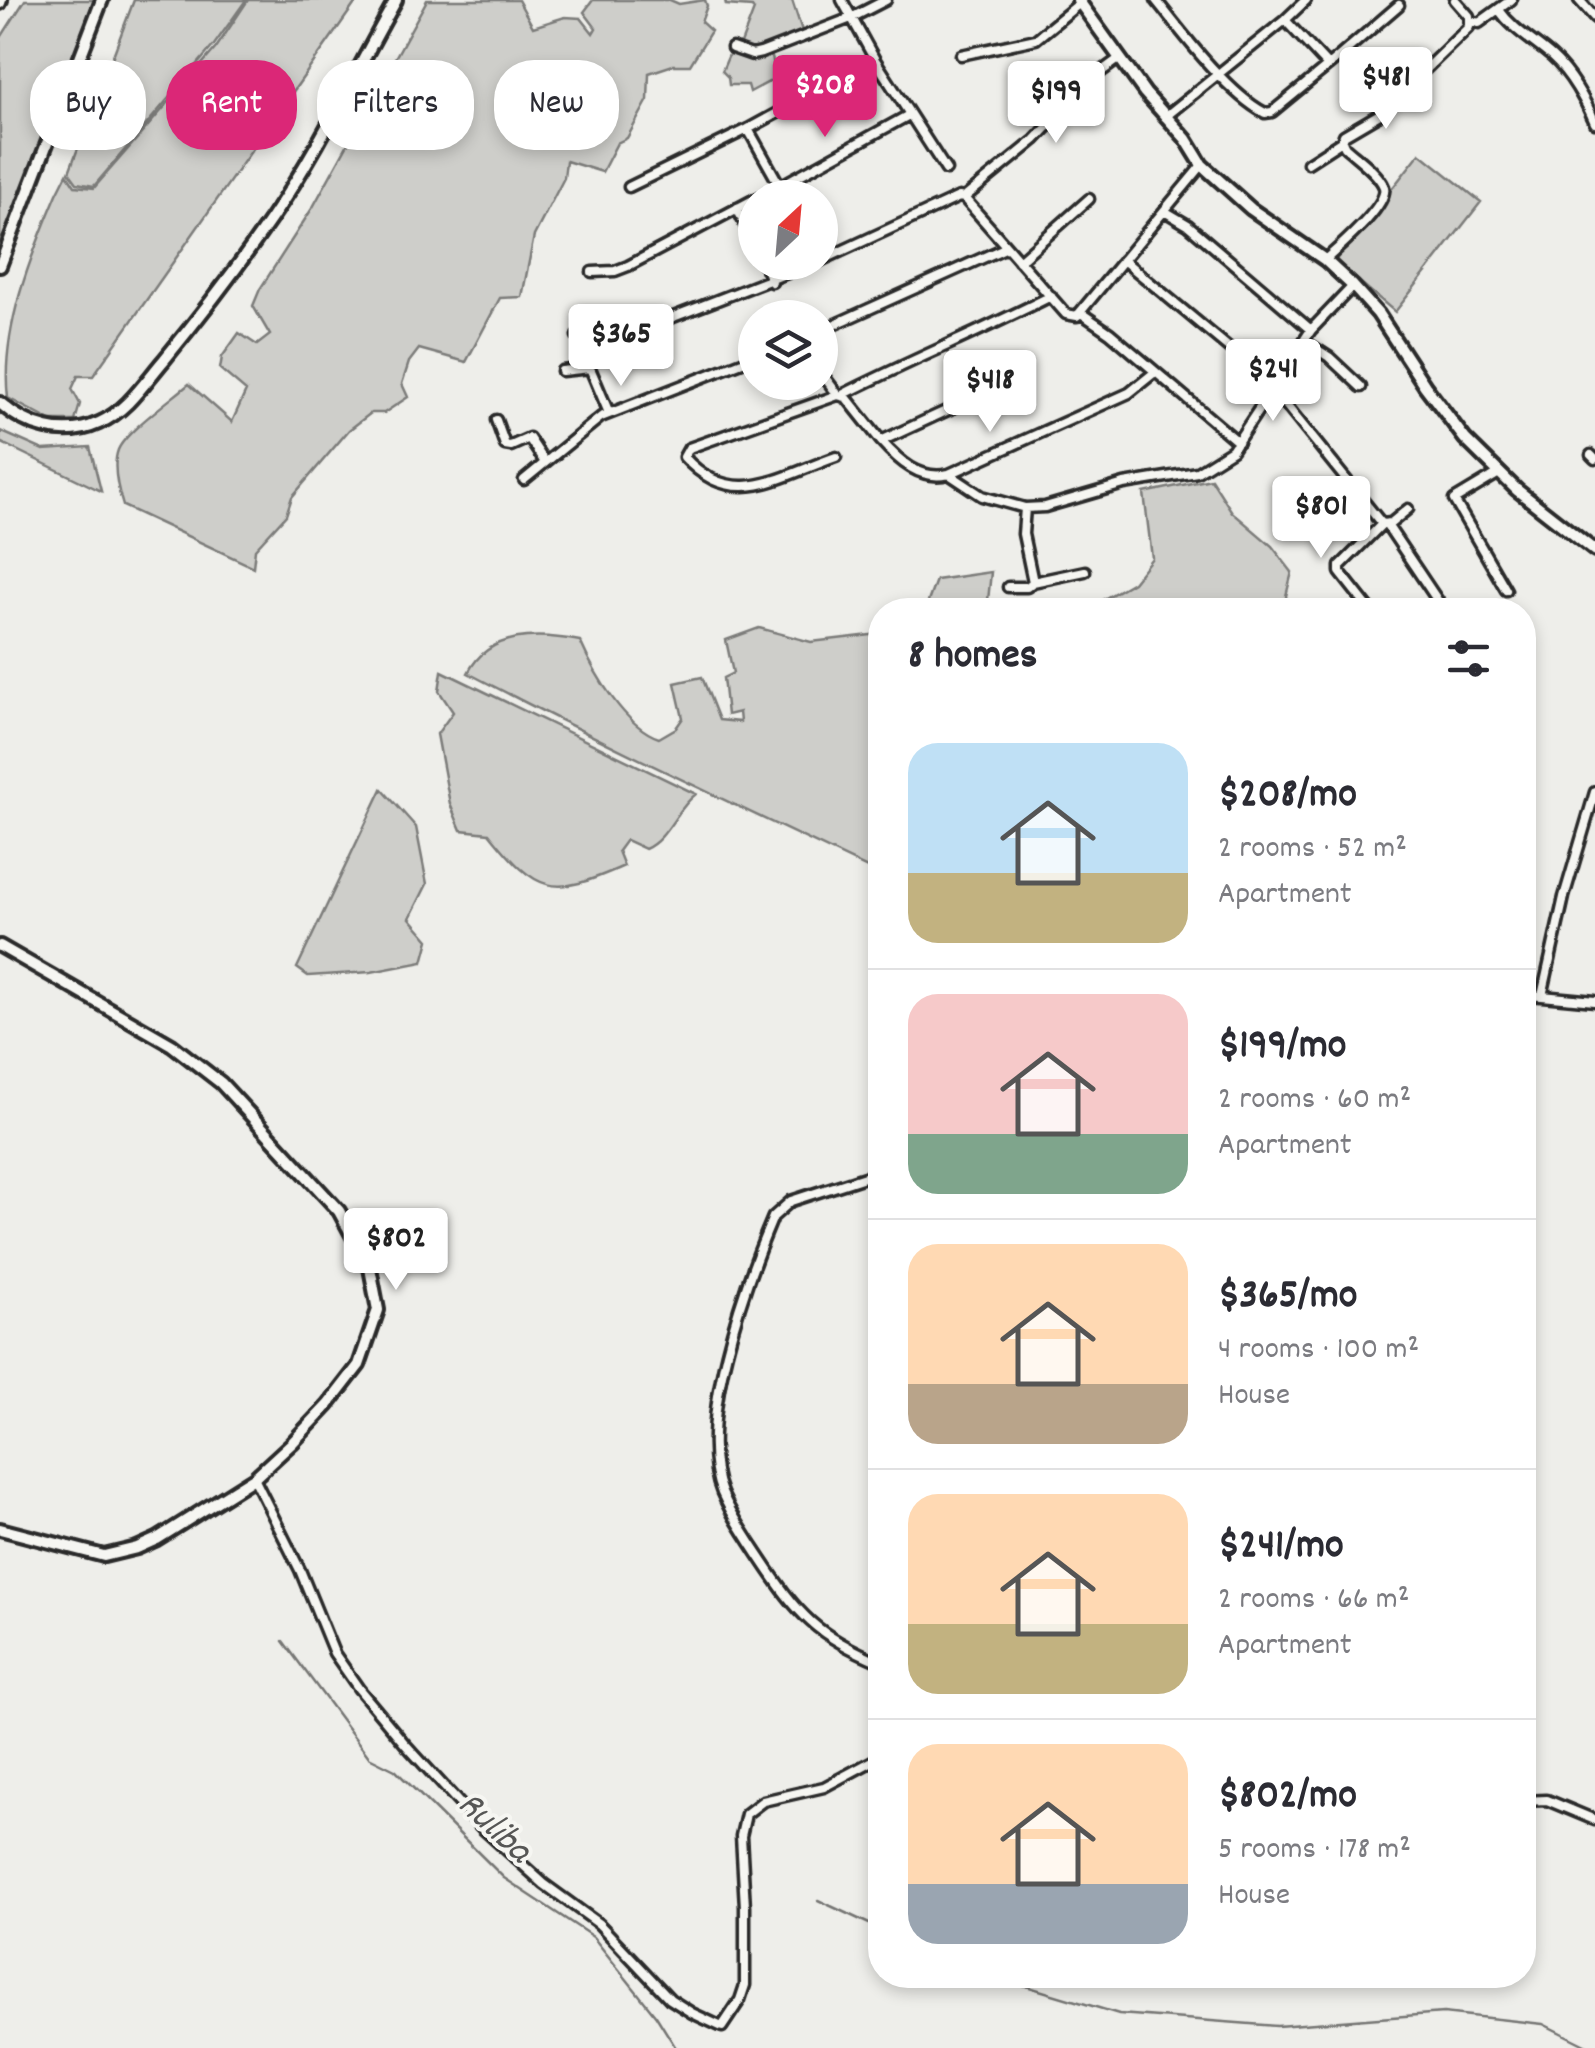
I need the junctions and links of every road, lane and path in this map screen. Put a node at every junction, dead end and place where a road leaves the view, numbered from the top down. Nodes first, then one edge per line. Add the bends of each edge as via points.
1 (102, 0) edge
2 (396, 0) edge
3 (842, 0) edge
4 (886, 0) edge
5 (1156, 0) edge
6 (1306, 0) edge
7 (1455, 0) edge
8 (1511, 0) edge
9 (1580, 0) edge
10 (1078, 1) edge
11 (1399, 5) dead end
12 (1500, 10) junction
13 (852, 18) junction
14 (1595, 18) edge
15 (1285, 20) junction
16 (1471, 21) junction
17 (732, 48) dead end
18 (960, 54) dead end
19 (1120, 58) junction
20 (875, 60) junction
21 (1328, 66) junction
22 (1220, 74) junction
23 (909, 115) junction
24 (1165, 117) junction
25 (1595, 123) edge
26 (748, 129) junction
27 (1342, 141) junction
28 (1308, 163) dead end
29 (1202, 165) junction
30 (946, 170) dead end
31 (777, 180) edge
32 (791, 180) edge
33 (629, 188) dead end
34 (964, 198) junction
35 (1090, 199) dead end
36 (737, 208) edge
37 (1166, 212) junction
38 (1007, 247) junction
39 (838, 253) edge
40 (1019, 260) junction
41 (1123, 260) junction
42 (1325, 260) junction
43 (0, 266) edge
44 (592, 272) dead end
45 (777, 280) edge
46 (772, 282) joint
47 (1354, 286) junction
48 (1051, 296) junction
49 (1081, 313) junction
50 (838, 323) edge
51 (1311, 330) junction
52 (577, 336) dead end
53 (1304, 341) junction
54 (738, 364) edge
55 (562, 370) dead end
56 (1155, 372) junction
57 (1361, 387) dead end
58 (1274, 388) junction
59 (838, 392) edge
60 (985, 392) dead end
61 (840, 395) junction
62 (0, 403) edge
63 (609, 414) junction
64 (496, 420) dead end
65 (881, 440) junction
66 (1238, 442) junction
67 (836, 456) dead end
68 (544, 461) junction
69 (1499, 473) junction
70 (949, 474) junction
71 (524, 480) dead end
72 (1025, 508) junction
73 (1408, 510) dead end
74 (1384, 524) junction
75 (1595, 551) edge
76 (1085, 571) dead end
77 (1032, 582) junction
78 (1008, 587) dead end
79 (1506, 590) dead end
80 (1361, 598) edge
81 (1436, 598) edge
82 (1595, 792) edge
83 (1592, 809) edge
84 (0, 946) edge
85 (1536, 996) edge
86 (1542, 996) junction
87 (1595, 1000) edge
88 (868, 1176) edge
89 (254, 1478) junction
90 (0, 1529) edge
91 (868, 1656) edge
92 (868, 1764) edge
93 (1536, 1801) edge
94 (1595, 1820) edge

1 - 43 main road
2 - 62 main road via 270,221 124,406 102,422 62,430 22,420
3 - 13 street
4 - 13 street
5 - 22 street
6 - 15 street
7 - 16 street
8 - 12 street
9 - 14 street
10 - 18 street via 1036,39
10 - 19 main road
11 - 21 street
12 - 16 street via 1480,23
12 - 25 street via 1557,62
13 - 17 street via 761,53
13 - 20 street
15 - 21 street
15 - 22 street
16 - 27 street via 1378,115 1348,130
19 - 24 main road
19 - 34 street
20 - 23 street
20 - 26 street
21 - 22 street via 1265,113
22 - 24 street
23 - 30 street
23 - 32 street
24 - 29 main road
26 - 31 street
26 - 33 street
27 - 28 street
27 - 42 street via 1385,190 1384,199
29 - 37 street
29 - 42 main road via 1251,210
34 - 38 street
34 - 39 street
35 - 40 street
36 - 44 street via 628,266
37 - 41 street
37 - 51 street
38 - 40 street
38 - 50 street
40 - 48 street
41 - 49 street
41 - 58 street
42 - 47 main road
45 - 46 street
46 - 52 street via 610,341
47 - 51 street
47 - 69 main road via 1452,424
48 - 49 street via 1066,314
48 - 61 street
49 - 56 street
51 - 53 street
53 - 57 street
53 - 58 street
54 - 63 street
55 - 63 street via 590,368
56 - 66 street
56 - 70 street via 1130,393
58 - 66 street
58 - 74 street
59 - 61 street
60 - 65 street
61 - 65 street
61 - 67 street via 689,448 684,457 714,482 738,488
63 - 68 street
64 - 68 street via 505,444 529,438
65 - 70 street via 917,471
66 - 72 street via 1196,472
68 - 71 street
69 - 75 main road
69 - 79 street via 1454,500
70 - 72 street via 982,496
72 - 77 street
73 - 74 street
74 - 80 street via 1340,566
74 - 81 street
76 - 77 street
77 - 78 street
82 - 83 street
83 - 86 street
84 - 89 main road via 172,1045 221,1084 340,1211 362,1249 378,1310 358,1365
85 - 86 street
86 - 87 street
88 - 91 street via 791,1201 773,1218 720,1376 713,1443 722,1492 784,1594 828,1638
89 - 90 main road via 157,1540 120,1554 90,1554
89 - 92 street via 328,1641 358,1689 482,1828 599,1924 692,2014 722,2027 745,1985 740,1836 746,1814 764,1802 824,1788
93 - 94 street

